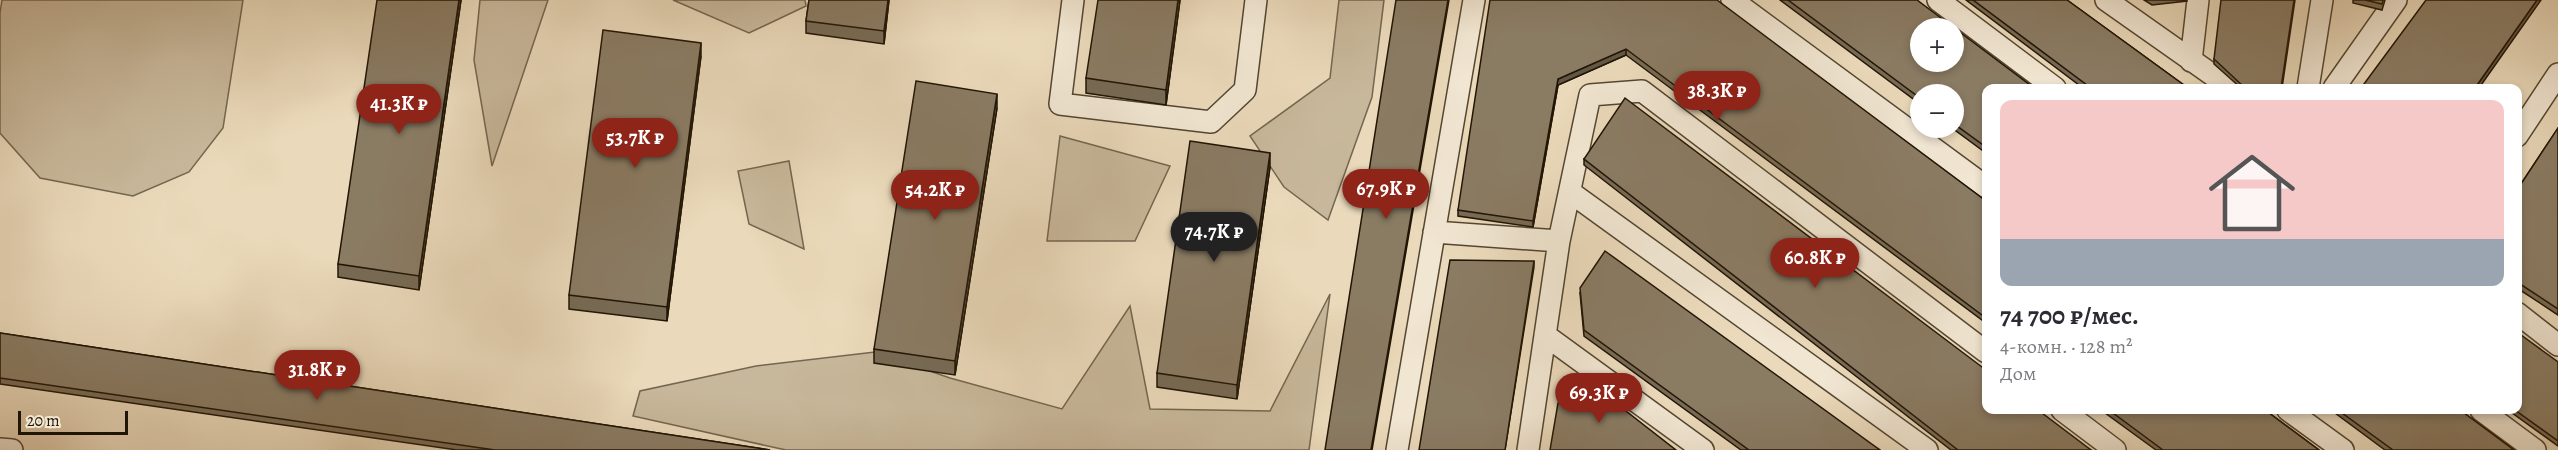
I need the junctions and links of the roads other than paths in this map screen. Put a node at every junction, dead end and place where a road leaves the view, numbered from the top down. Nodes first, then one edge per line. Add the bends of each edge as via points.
1 (1073, 0) edge
2 (1256, 0) edge
3 (1474, 0) edge
4 (1732, 0) edge
5 (1938, 0) edge
6 (2106, 0) edge
7 (2198, 0) edge
8 (2322, 0) edge
9 (2396, 0) edge
10 (2192, 61) junction
11 (2558, 74) edge
12 (2050, 84) edge
13 (2225, 84) edge
14 (2309, 84) edge
15 (2337, 84) edge
16 (2522, 128) edge
17 (1982, 184) edge
18 (1570, 192) junction
19 (1434, 232) junction
20 (1559, 241) junction
21 (2522, 317) edge
22 (1545, 335) junction
23 (2558, 345) edge
24 (1982, 349) edge
25 (2067, 414) edge
26 (2294, 414) edge
27 (2486, 414) edge
28 (0, 448) edge
29 (12, 450) edge
30 (1396, 450) edge
31 (1528, 450) edge
32 (1703, 450) edge
33 (1928, 450) edge
34 (2115, 450) edge
35 (2343, 450) edge
36 (2535, 450) edge

1 - 2 lane via 1060,104 1211,122 1245,90
3 - 19 lane
4 - 17 lane
5 - 12 lane
6 - 10 lane
7 - 10 lane
8 - 14 lane
9 - 15 lane
10 - 13 lane
11 - 16 lane
18 - 20 lane
18 - 24 lane via 1590,95 1642,91
18 - 33 lane
19 - 20 lane
19 - 30 lane
20 - 22 lane
21 - 23 lane
22 - 31 lane
22 - 32 lane
25 - 34 lane
26 - 35 lane
27 - 36 lane
28 - 29 lane

